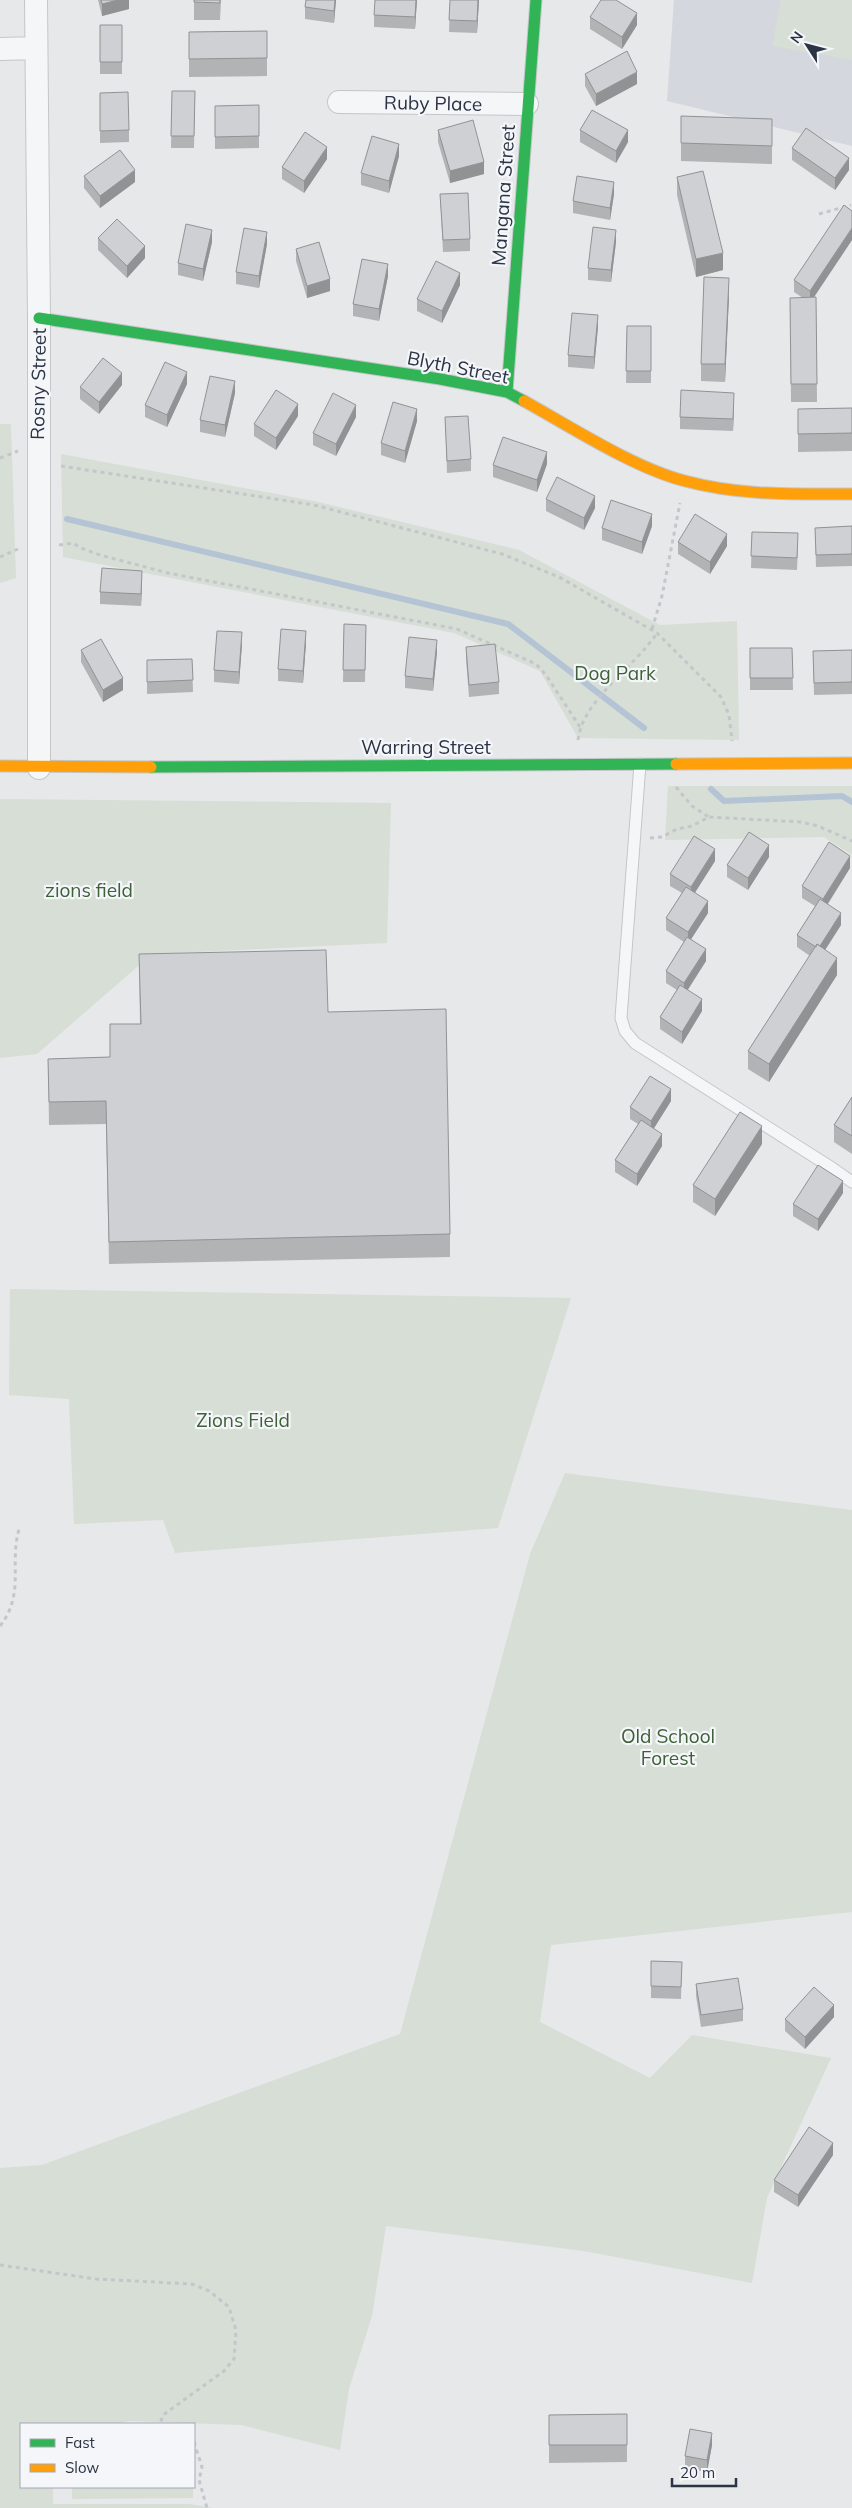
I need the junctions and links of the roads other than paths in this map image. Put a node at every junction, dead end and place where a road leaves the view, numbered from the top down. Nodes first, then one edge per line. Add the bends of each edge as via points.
1 (36, 0) edge
2 (536, 0) edge
3 (36, 48) junction
4 (0, 49) edge
5 (339, 102) dead end
6 (527, 104) junction
7 (39, 318) junction
8 (507, 392) junction
9 (852, 494) edge
10 (852, 763) edge
11 (640, 764) junction
12 (0, 766) edge
13 (38, 768) junction
14 (852, 1182) edge

1 - 3 street, Rosny Street
2 - 6 street, Mangana Street
3 - 4 street
3 - 7 street, Rosny Street
5 - 6 street, Ruby Place
6 - 8 street, Mangana Street
7 - 8 street, Blyth Street
7 - 13 street, Rosny Street
8 - 9 street, Blyth Street via 640,464 684,480 756,494
10 - 11 street, Warring Street
11 - 13 street, Warring Street
11 - 14 lane via 621,1018 625,1031 634,1043
12 - 13 street, Warring Street

